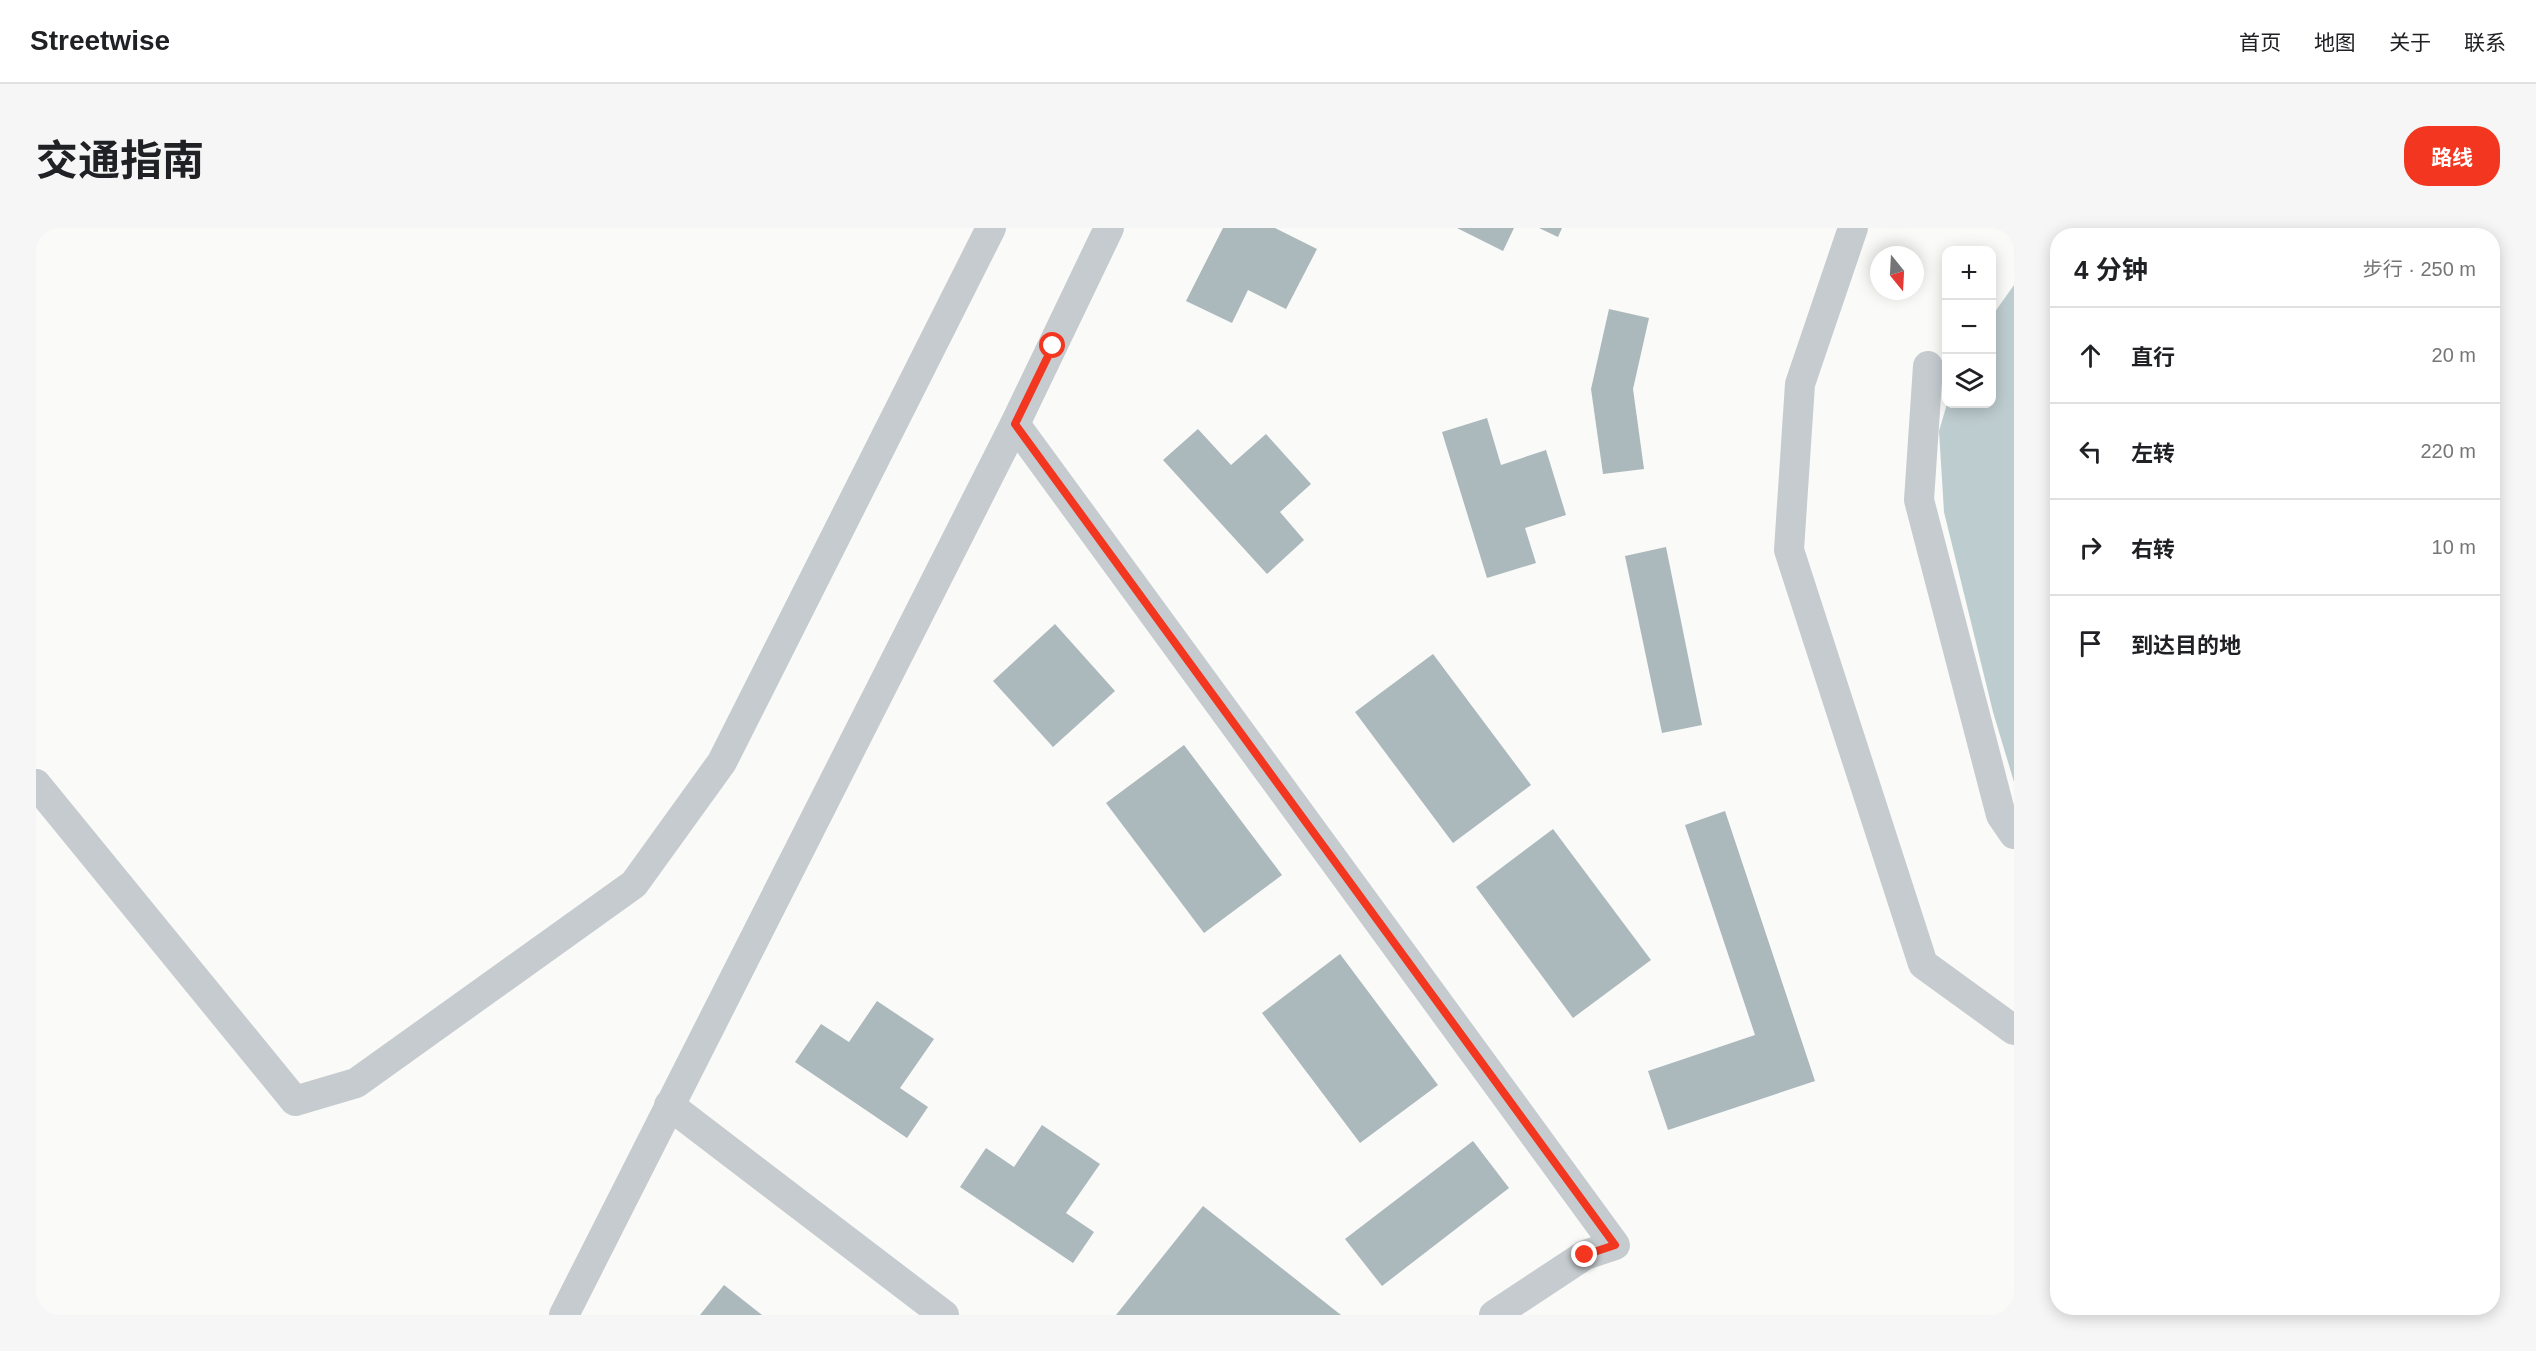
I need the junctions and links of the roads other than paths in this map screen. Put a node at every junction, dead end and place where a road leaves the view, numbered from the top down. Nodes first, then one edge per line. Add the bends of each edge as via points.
1 (991, 228) edge
2 (1110, 228) edge
3 (1853, 228) edge
4 (1928, 366) dead end
5 (1015, 424) junction
6 (36, 783) edge
7 (2014, 834) edge
8 (2014, 1030) edge
9 (669, 1105) junction
10 (564, 1315) edge
11 (944, 1315) edge
12 (1494, 1315) edge

1 - 6 street via 722,762 634,884 356,1083 295,1101
2 - 5 street
3 - 8 street via 1800,384 1789,550 1923,964
4 - 7 street via 1919,500 2001,815
5 - 9 street
5 - 12 street via 1615,1245 1585,1255
9 - 10 street
9 - 11 street

